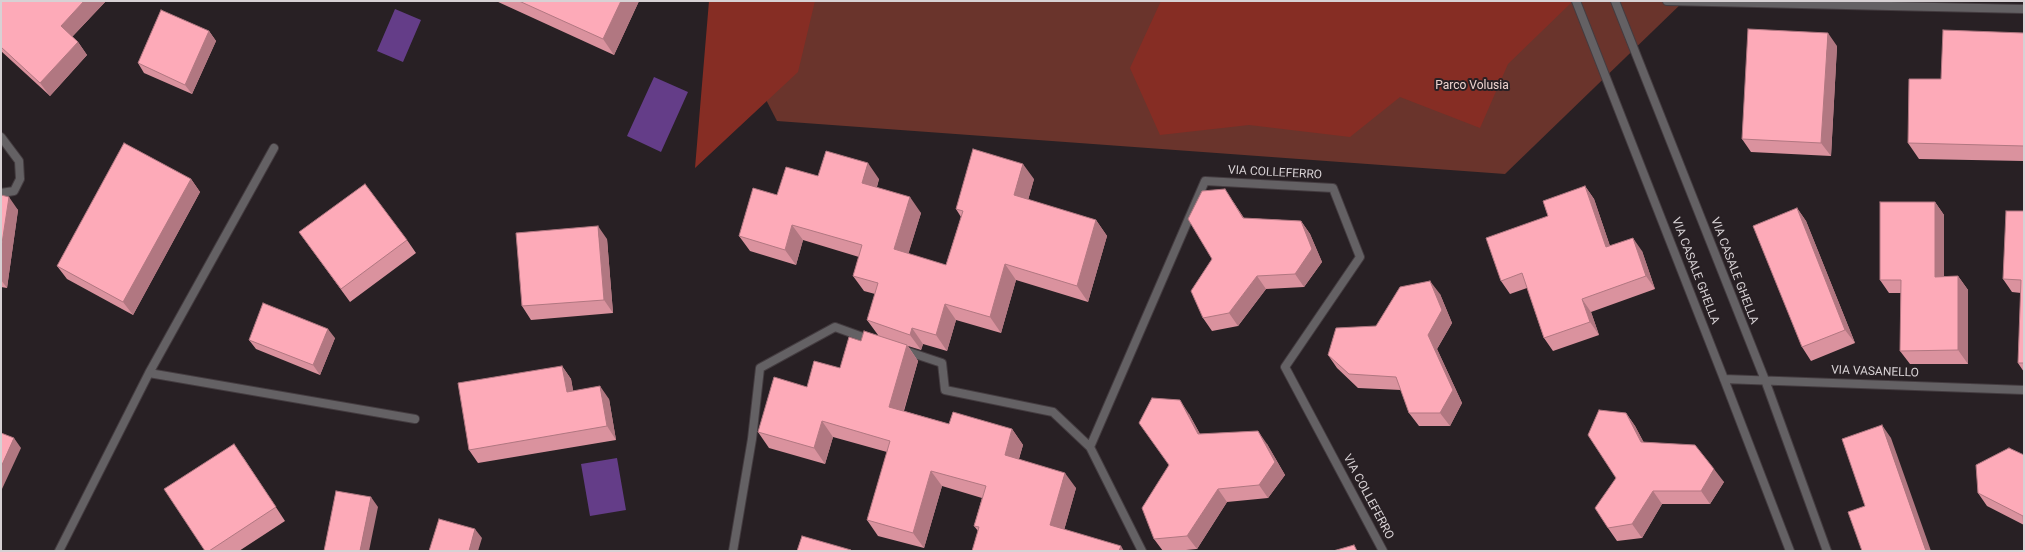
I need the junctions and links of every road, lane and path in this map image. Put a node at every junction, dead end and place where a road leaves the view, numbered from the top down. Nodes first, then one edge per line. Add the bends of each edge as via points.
1 (1576, 1) edge
2 (1615, 1) edge
3 (1667, 1) edge
4 (2024, 9) edge
5 (1, 137) edge
6 (274, 148) dead end
7 (1, 193) edge
8 (878, 342) edge
9 (892, 346) edge
10 (149, 373) junction
11 (1724, 379) junction
12 (1765, 380) junction
13 (2024, 390) edge
14 (415, 419) dead end
15 (1090, 447) junction
16 (59, 551) edge
17 (734, 551) edge
18 (1142, 551) edge
19 (1383, 551) edge
20 (1790, 551) edge
21 (1827, 551) edge

1 - 11 street, VIA CASALE GHELLA
2 - 12 street, VIA CASALE GHELLA
3 - 4 street
5 - 7 street via 19,161 20,179 14,191
6 - 10 street
8 - 17 street via 835,327 760,368 752,439
9 - 15 street via 942,363 945,390 1053,412
10 - 14 street
10 - 16 street
11 - 12 street, VIA VASANELLO
11 - 20 street, VIA CASALE GHELLA
12 - 13 street, VIA VASANELLO
12 - 21 street, VIA CASALE GHELLA
15 - 18 street
15 - 19 street, VIA COLLEFERRO via 1205,181 1333,188 1360,257 1285,367

